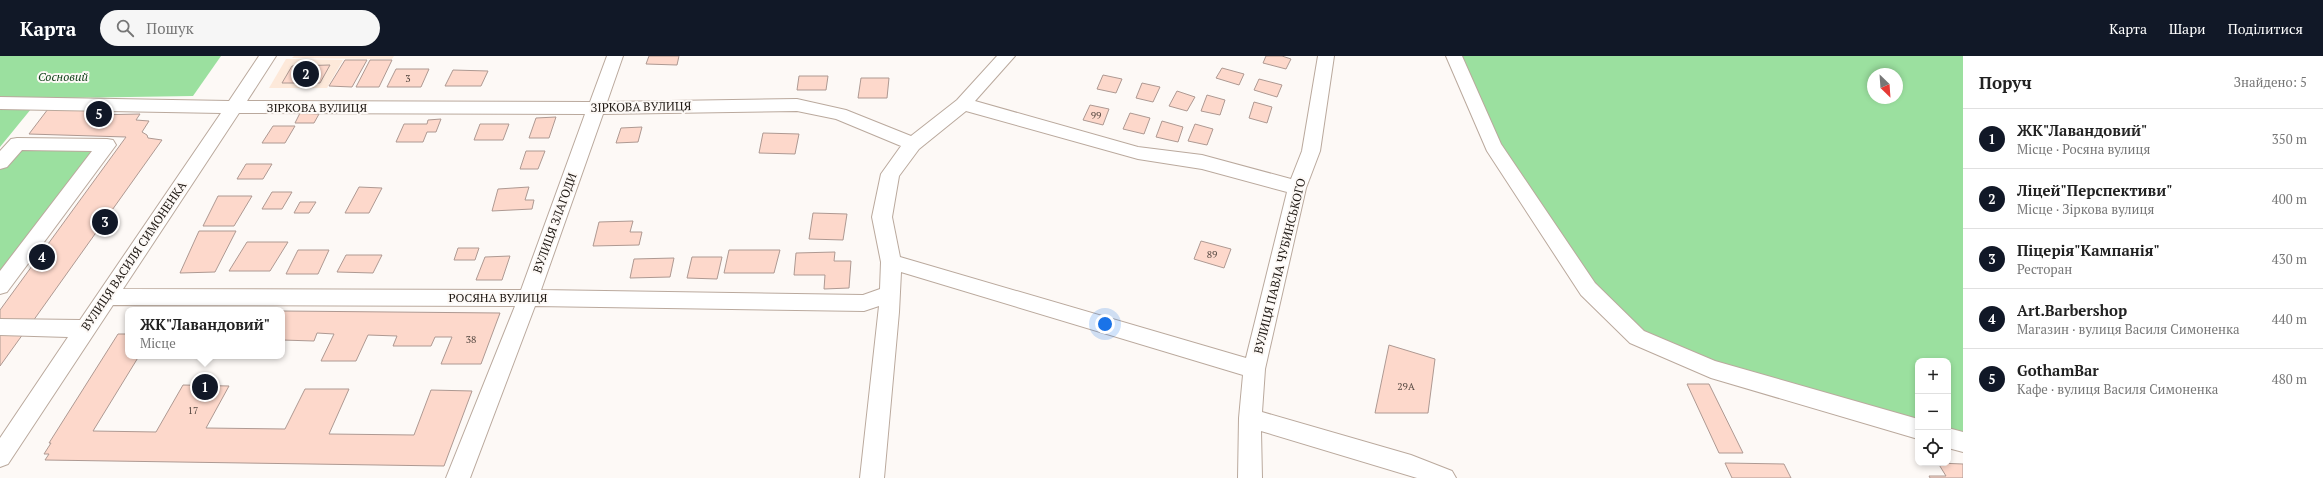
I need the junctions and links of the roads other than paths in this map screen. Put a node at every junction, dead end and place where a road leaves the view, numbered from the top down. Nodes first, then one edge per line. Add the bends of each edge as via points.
1 (268, 56) edge
2 (615, 56) edge
3 (1008, 56) edge
4 (1326, 56) edge
5 (1454, 56) edge
6 (0, 103) edge
7 (963, 104) junction
8 (233, 107) junction
9 (597, 108) junction
10 (914, 144) junction
11 (0, 162) edge
12 (1297, 188) junction
13 (890, 262) junction
14 (0, 286) edge
15 (889, 294) junction
16 (106, 297) junction
17 (528, 298) junction
18 (0, 328) edge
19 (85, 329) junction
20 (1254, 369) junction
21 (1250, 418) junction
22 (1915, 428) edge
23 (1951, 439) edge
24 (1963, 442) edge
25 (0, 457) edge
26 (458, 478) edge
27 (872, 478) edge
28 (1250, 478) edge
29 (1444, 478) edge

1 - 8 street, ВУЛИЦЯ ВАСИЛЯ СИМОНЕНКА
2 - 9 street, ВУЛИЦЯ ЗЛАГОДИ
3 - 7 street
4 - 12 street, ВУЛИЦЯ ПАВЛА ЧУБИНСЬКОГО via 1311,151
5 - 22 street via 1493,146 1588,289 1637,337 1711,369
6 - 8 street, ЗІРКОВА ВУЛИЦЯ
7 - 10 street
7 - 12 street via 1138,153 1202,162
8 - 9 street, ЗІРКОВА ВУЛИЦЯ
8 - 16 street, ВУЛИЦЯ ВАСИЛЯ СИМОНЕНКА
9 - 10 street, ЗІРКОВА ВУЛИЦЯ via 798,105 840,114
9 - 17 street, ВУЛИЦЯ ЗЛАГОДИ
10 - 13 street via 890,174 882,217
11 - 14 street via 17,144 107,145
12 - 20 street, ВУЛИЦЯ ПАВЛА ЧУБИНСЬКОГО
13 - 15 street
13 - 20 street via 940,275 1148,340
15 - 17 street, РОСЯНА ВУЛИЦЯ via 864,303
15 - 27 street
16 - 17 street, РОСЯНА ВУЛИЦЯ
16 - 19 street, ВУЛИЦЯ ВАСИЛЯ СИМОНЕНКА
17 - 26 street, ВУЛИЦЯ ЗЛАГОДИ
18 - 19 street
19 - 25 street, ВУЛИЦЯ ВАСИЛЯ СИМОНЕНКА
20 - 21 street, ВУЛИЦЯ ПАВЛА ЧУБИНСЬКОГО
21 - 28 street, ВУЛИЦЯ ПАВЛА ЧУБИНСЬКОГО
21 - 29 street via 1411,465
23 - 24 street

